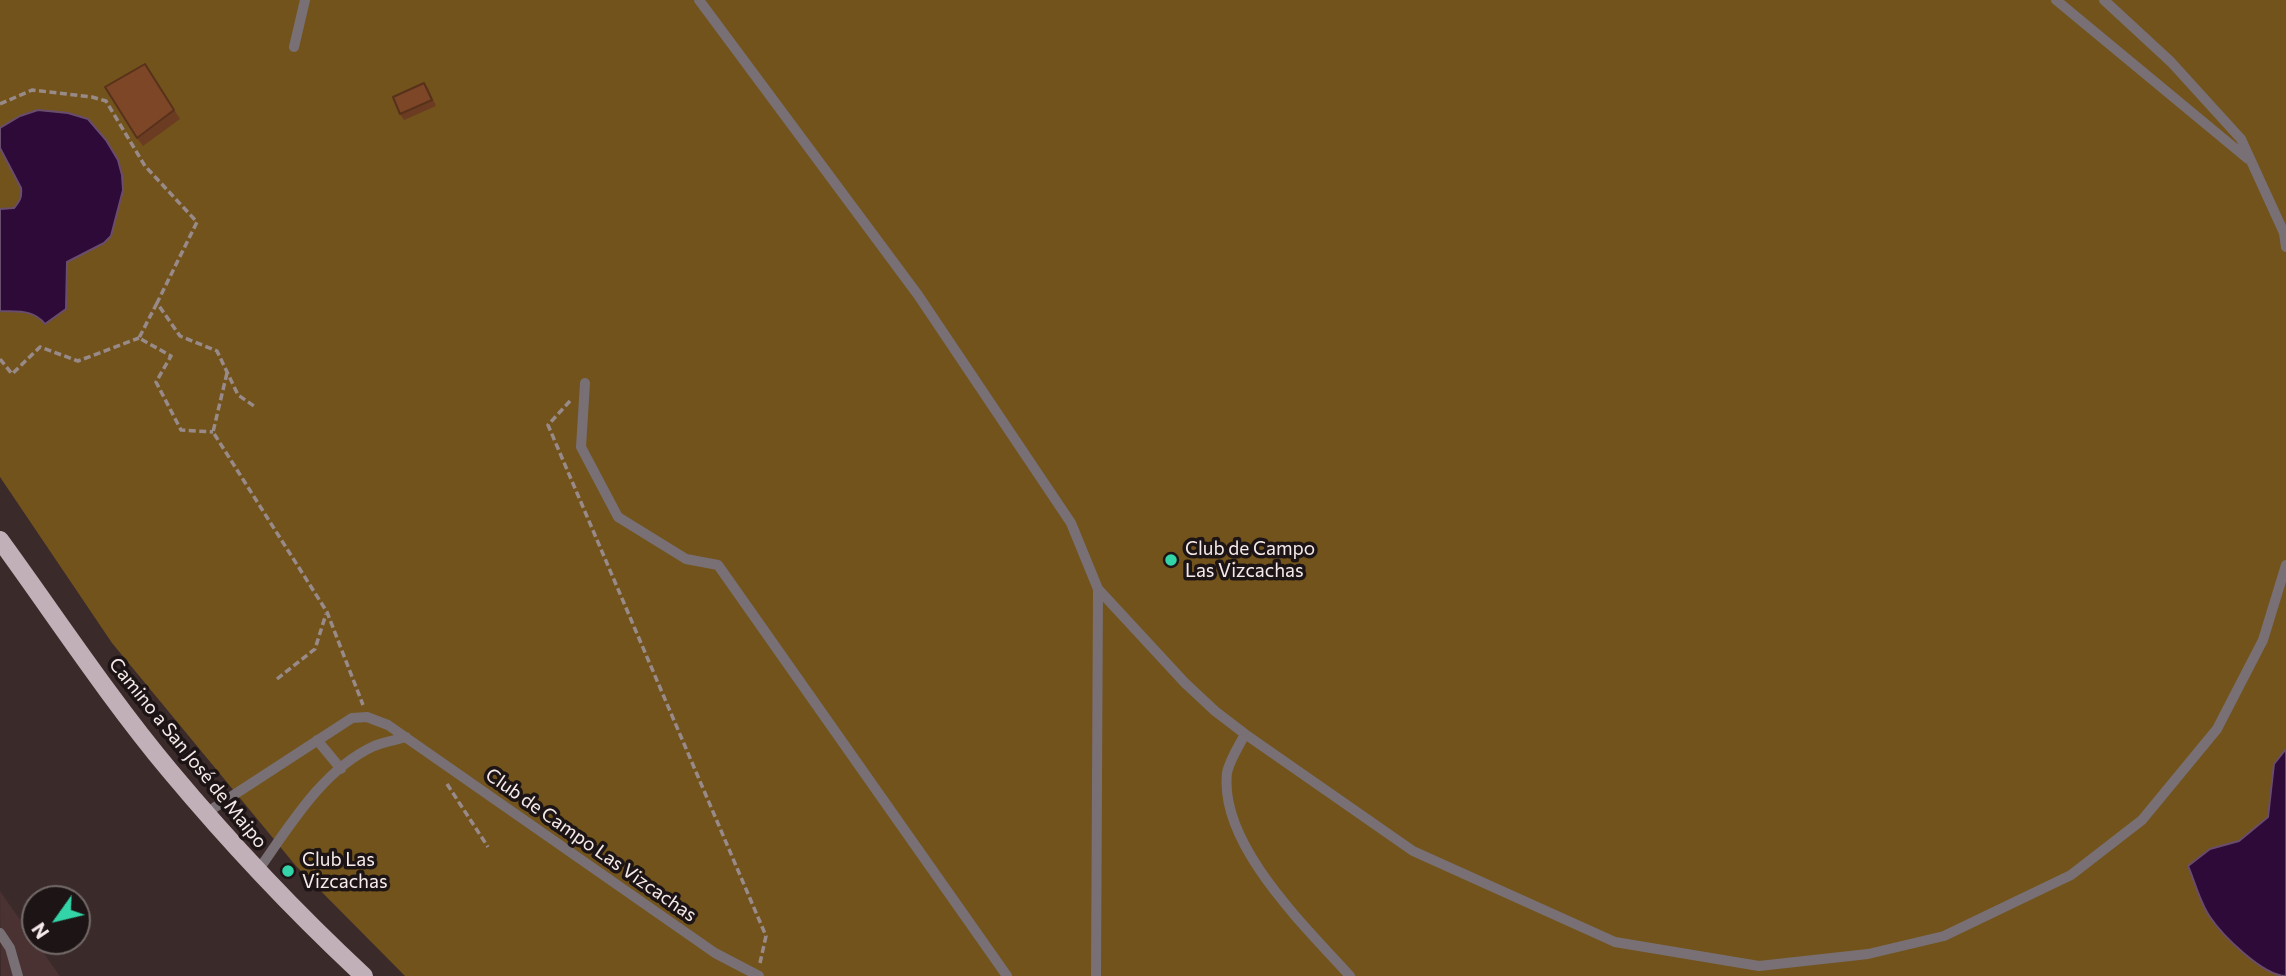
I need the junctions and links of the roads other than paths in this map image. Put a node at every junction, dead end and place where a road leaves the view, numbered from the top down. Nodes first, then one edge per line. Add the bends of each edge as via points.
1 (305, 0) edge
2 (699, 0) edge
3 (2056, 0) edge
4 (2104, 0) edge
5 (295, 47) dead end
6 (2252, 162) junction
7 (2286, 247) edge
8 (585, 383) road end
9 (0, 540) edge
10 (2286, 565) edge
11 (1098, 589) junction
12 (1245, 734) junction
13 (406, 737) junction
14 (317, 740) junction
15 (341, 769) junction
16 (206, 813) junction
17 (257, 872) junction
18 (0, 933) edge
19 (18, 976) edge
20 (363, 976) edge
21 (758, 976) edge
22 (1007, 976) edge
23 (1096, 976) edge
24 (1350, 976) edge

1 - 5 lane
2 - 11 lane via 918,295 1071,523
3 - 6 lane
4 - 6 lane via 2171,62 2241,139
6 - 7 lane
8 - 22 lane via 581,447 618,517 686,559 719,565
9 - 16 main road, Camino a San José de Maipo via 124,712
10 - 12 lane via 2263,640 2217,729 2142,820 2071,875 1944,936 1867,954 1759,966 1615,942 1413,850
11 - 12 lane via 1185,683
11 - 23 lane
12 - 24 lane via 1227,771 1227,797 1241,837 1280,899
13 - 14 lane, Club de Campo Las Vizcachas via 368,717 352,718
13 - 15 lane via 375,746
13 - 21 lane, Club de Campo Las Vizcachas via 715,953
14 - 15 lane
14 - 16 lane
15 - 17 lane via 300,812
16 - 17 main road, Camino a San José de Maipo
17 - 20 main road, Camino a San José de Maipo
18 - 19 lane

